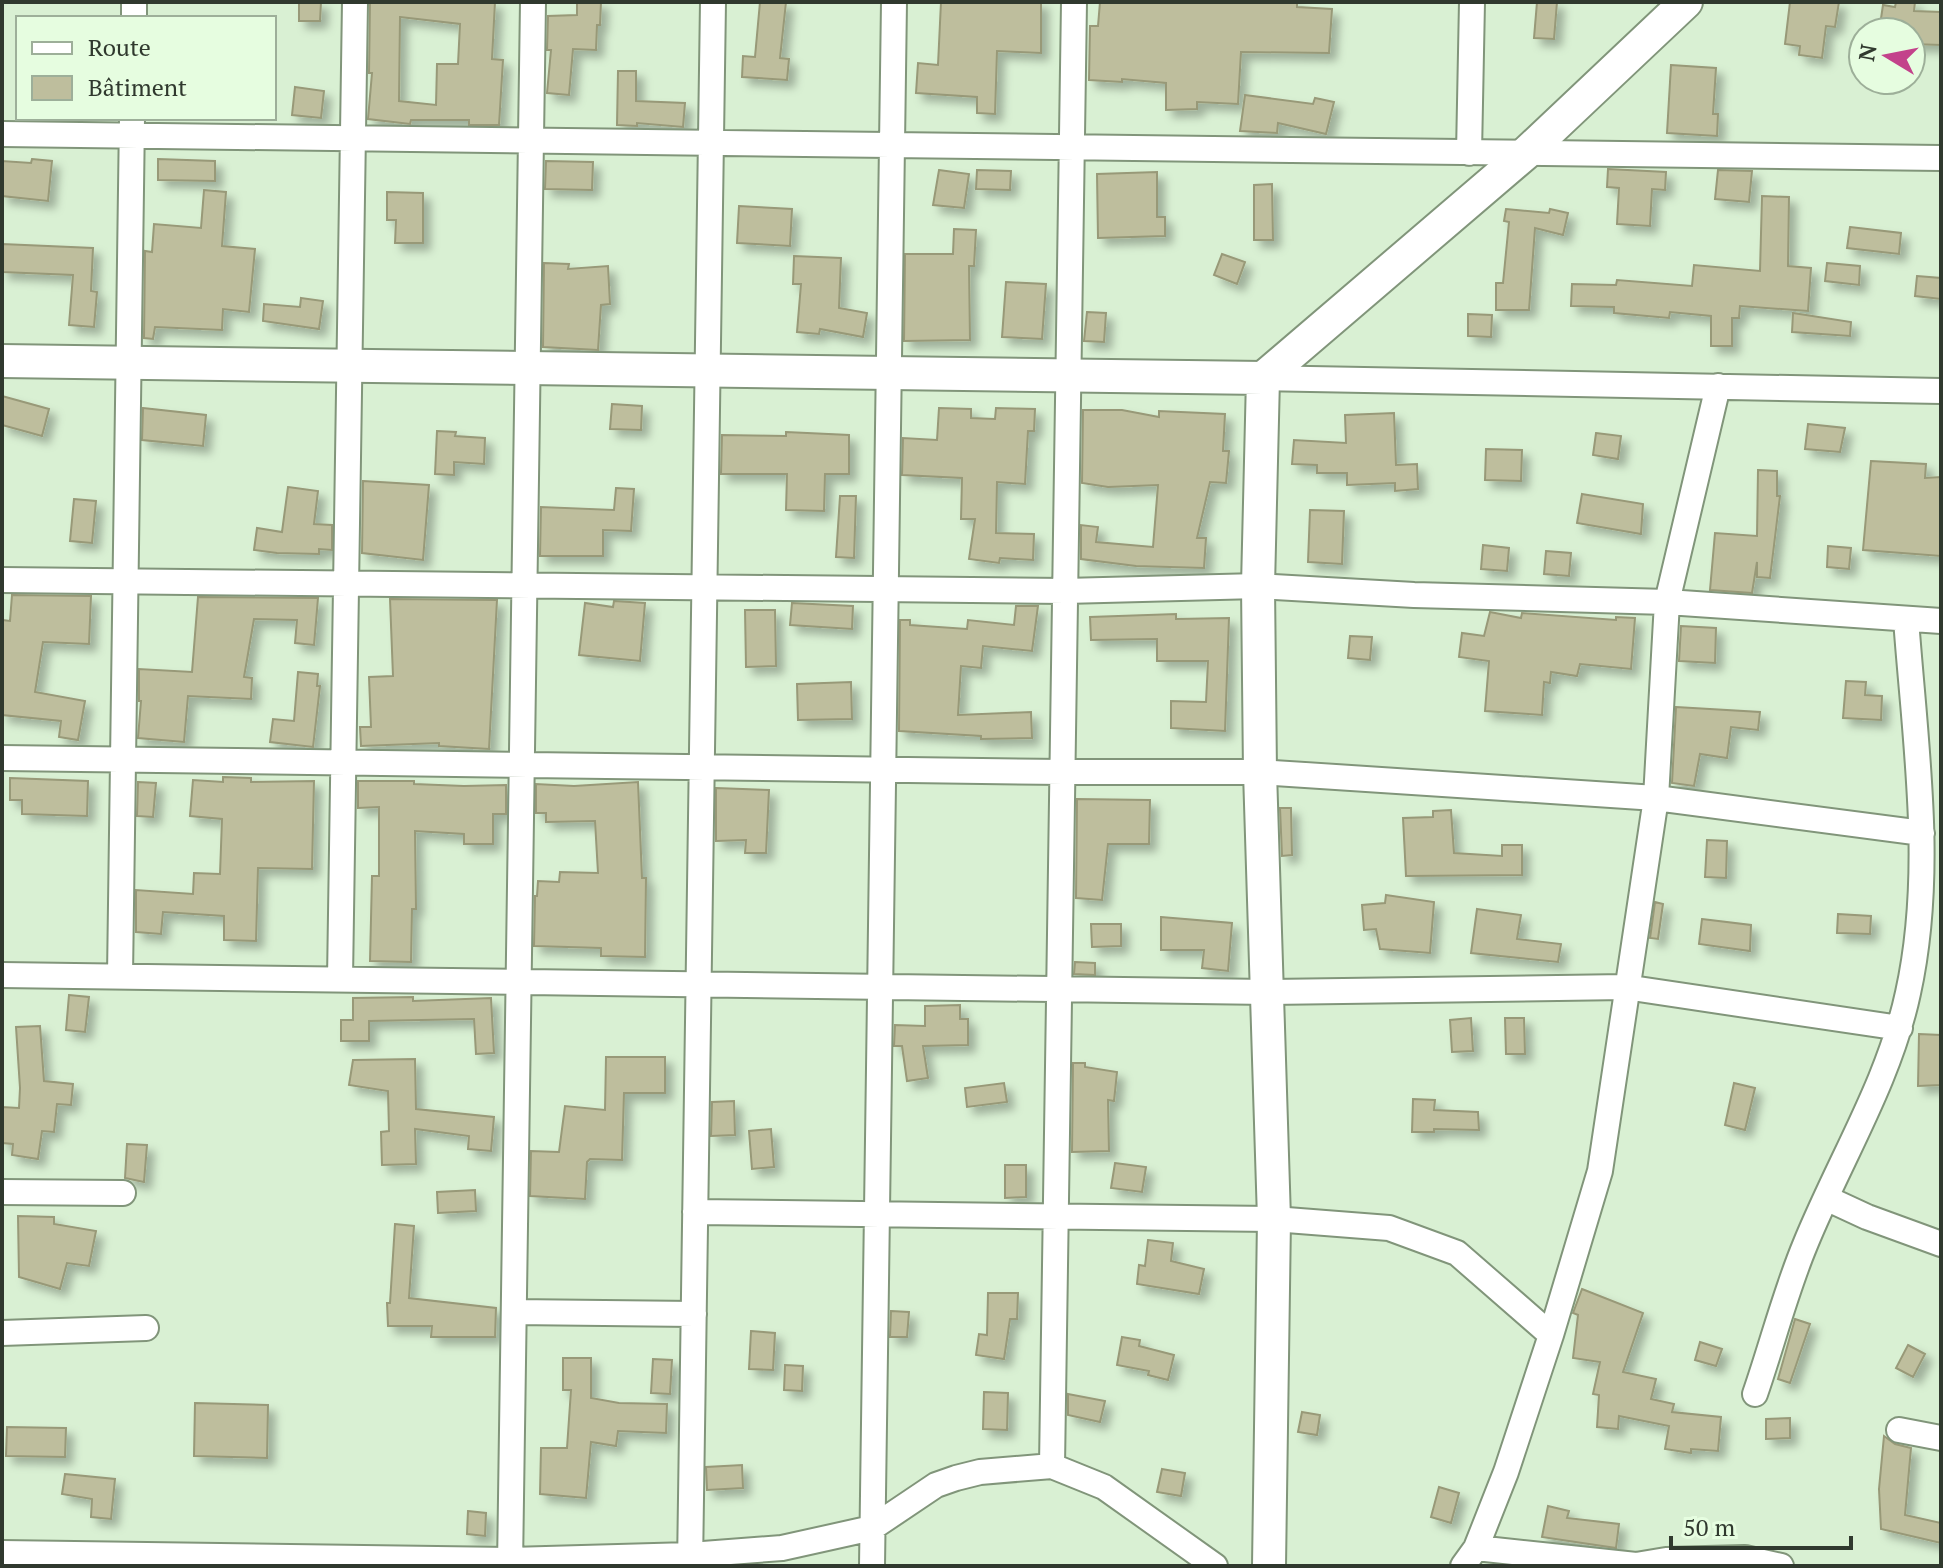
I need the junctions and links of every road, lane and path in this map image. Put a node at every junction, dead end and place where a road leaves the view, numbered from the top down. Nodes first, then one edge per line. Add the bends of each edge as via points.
1 (355, 2) edge
2 (533, 2) edge
3 (713, 2) edge
4 (894, 2) edge
5 (1074, 2) edge
6 (1472, 2) edge
7 (1686, 2) edge
8 (132, 127) edge
9 (2, 134) edge
10 (353, 139) junction
11 (531, 141) junction
12 (711, 143) junction
13 (892, 146) junction
14 (1071, 148) junction
15 (1469, 153) junction
16 (1526, 153) junction
17 (1941, 158) edge
18 (2, 361) edge
19 (129, 363) junction
20 (350, 366) junction
21 (528, 368) junction
22 (707, 370) junction
23 (888, 372) junction
24 (1068, 375) junction
25 (1263, 378) junction
26 (1718, 386) junction
27 (1941, 391) edge
28 (2, 580) edge
29 (125, 581) junction
30 (346, 584) junction
31 (525, 585) junction
32 (1258, 586) junction
33 (704, 587) junction
34 (885, 589) junction
35 (1065, 591) junction
36 (1667, 602) junction
37 (1906, 619) junction
38 (1941, 621) edge
39 (2, 758) edge
40 (123, 760) junction
41 (344, 762) junction
42 (522, 765) junction
43 (701, 767) junction
44 (883, 769) junction
45 (1063, 772) junction
46 (1260, 772) junction
47 (1656, 798) junction
48 (1922, 833) junction
49 (2, 975) edge
50 (120, 976) junction
51 (340, 979) junction
52 (519, 981) junction
53 (698, 984) junction
54 (879, 986) junction
55 (1625, 987) junction
56 (1059, 988) junction
57 (1268, 992) junction
58 (1900, 1028) junction
59 (2, 1192) edge
60 (123, 1193) dead end
61 (1826, 1198) junction
62 (695, 1212) junction
63 (876, 1214) junction
64 (1056, 1216) junction
65 (1274, 1219) junction
66 (1941, 1244) edge
67 (514, 1312) junction
68 (694, 1314) junction
69 (146, 1328) dead end
70 (2, 1333) edge
71 (1551, 1335) junction
72 (1755, 1394) dead end
73 (1899, 1430) dead end
74 (1941, 1438) edge
75 (1052, 1466) junction
76 (872, 1528) junction
77 (2, 1553) edge
78 (1469, 1557) edge
79 (690, 1561) edge
80 (510, 1563) edge
81 (872, 1566) edge
82 (1215, 1566) edge
83 (1269, 1566) edge
84 (1781, 1566) edge

1 - 10 street
2 - 11 street
3 - 12 street
4 - 13 street
5 - 14 street
6 - 15 street
7 - 16 main road
8 - 9 street
8 - 10 street
8 - 19 street
10 - 11 street
10 - 20 street
11 - 12 street
11 - 21 street
12 - 13 street
12 - 22 street
13 - 14 street
13 - 23 street
14 - 15 street
14 - 24 street
15 - 16 street
16 - 17 street
16 - 25 main road
18 - 19 main road
19 - 20 main road
19 - 29 street
20 - 21 main road
20 - 30 street
21 - 22 main road
21 - 31 street
22 - 23 main road
22 - 33 street
23 - 24 main road
23 - 34 street
24 - 25 main road
24 - 35 street
25 - 26 street
25 - 32 main road
26 - 27 street
26 - 36 street
28 - 29 street
29 - 30 street
29 - 40 street
30 - 31 street
30 - 41 street
31 - 33 street
31 - 42 street
32 - 35 street
32 - 36 street
32 - 46 main road
33 - 34 street
33 - 43 street
34 - 35 street
34 - 44 street
35 - 45 street
36 - 37 street
36 - 47 street
37 - 38 street
37 - 48 street
39 - 40 street
40 - 41 street
40 - 50 street
41 - 42 street
41 - 51 street
42 - 43 street
42 - 52 street
43 - 44 street
43 - 53 street
44 - 45 street
44 - 54 street
45 - 46 street
45 - 56 street
46 - 47 street
46 - 57 main road
47 - 48 street
47 - 55 street
48 - 58 street via 1915,953
49 - 50 street
50 - 51 street
51 - 52 street
52 - 53 street
52 - 67 street
53 - 54 street
53 - 62 street
54 - 56 street
54 - 63 street
55 - 57 street
55 - 58 street
55 - 71 street via 1600,1171
56 - 57 street
56 - 64 street
57 - 65 main road
58 - 61 street
59 - 60 street
61 - 66 street
61 - 72 street via 1804,1246
62 - 63 street
62 - 68 street
63 - 64 street
63 - 76 street
64 - 65 street
64 - 75 street
65 - 71 street via 1389,1228 1442,1246 1477,1269
65 - 83 main road
67 - 68 street
67 - 80 street
68 - 79 street
69 - 70 street
71 - 78 street via 1506,1472
73 - 74 street
75 - 76 street via 956,1478 936,1485
75 - 82 street via 1104,1487
76 - 79 street
76 - 81 street
77 - 80 street
78 - 84 street via 1636,1565 1745,1558
79 - 80 street

